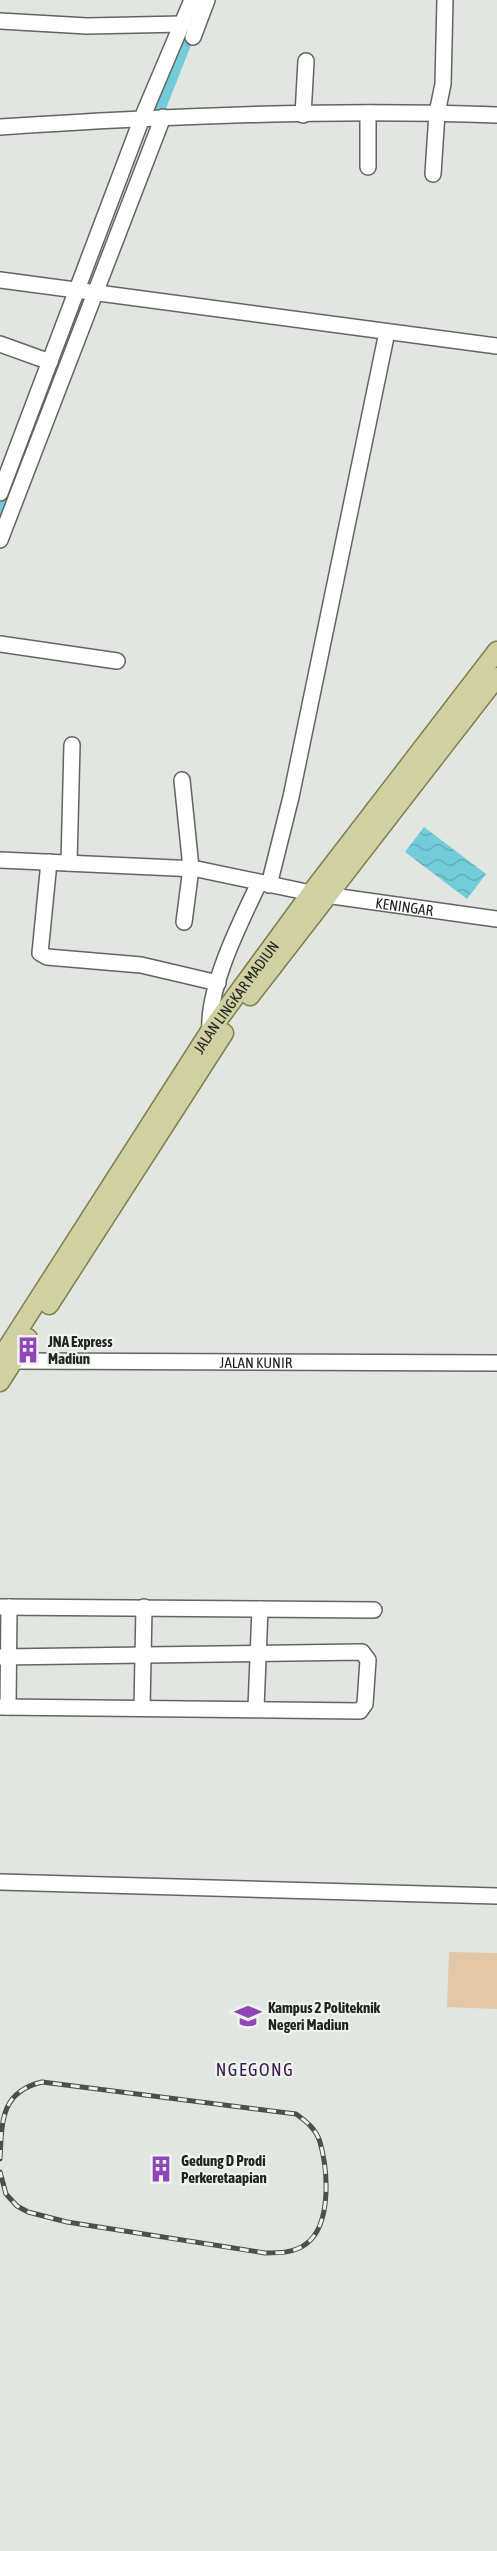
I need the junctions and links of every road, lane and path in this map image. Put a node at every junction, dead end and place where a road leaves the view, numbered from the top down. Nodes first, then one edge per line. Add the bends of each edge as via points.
1 (192, 0) edge
2 (207, 0) edge
3 (445, 0) edge
4 (0, 21) edge
5 (183, 24) junction
6 (193, 37) dead end
7 (306, 61) dead end
8 (368, 113) junction
9 (437, 113) junction
10 (303, 115) junction
11 (497, 115) edge
12 (153, 117) junction
13 (0, 127) edge
14 (368, 167) dead end
15 (433, 174) dead end
16 (0, 280) edge
17 (86, 290) junction
18 (387, 332) junction
19 (0, 344) edge
20 (497, 346) edge
21 (50, 362) junction
22 (0, 493) edge
23 (0, 540) edge
24 (0, 644) edge
25 (497, 651) edge
26 (117, 661) dead end
27 (497, 676) edge
28 (448, 728) junction
29 (72, 745) dead end
30 (182, 780) dead end
31 (0, 860) edge
32 (49, 862) junction
33 (69, 863) junction
34 (190, 868) junction
35 (264, 884) junction
36 (319, 894) junction
37 (497, 919) edge
38 (184, 922) dead end
39 (218, 982) junction
40 (215, 1035) junction
41 (7, 1360) edge
42 (497, 1363) edge
43 (0, 1382) edge
44 (5, 1607) edge
45 (144, 1607) junction
46 (260, 1608) junction
47 (374, 1610) dead end
48 (257, 1653) junction
49 (142, 1654) junction
50 (4, 1657) edge
51 (4, 1707) edge
52 (142, 1707) junction
53 (256, 1708) junction
54 (0, 1882) edge
55 (497, 1896) edge

1 - 5 street
2 - 6 street
3 - 9 street via 443,84
4 - 5 street via 87,26
5 - 12 street
7 - 10 street
8 - 9 street
8 - 10 street
8 - 14 street
9 - 11 street
9 - 15 street
10 - 12 street
12 - 13 street
12 - 17 street
16 - 17 street
17 - 18 street
17 - 21 street
17 - 23 street
18 - 20 street
18 - 35 street via 298,763
19 - 21 street
21 - 22 street
24 - 26 street
25 - 28 main road, JALAN LINGKAR MADIUN
27 - 28 main road, JALAN LINGKAR MADIUN
28 - 36 main road, JALAN LINGKAR MADIUN
29 - 33 street
30 - 34 street
31 - 32 street, KENINGAR
32 - 33 street, KENINGAR
32 - 39 street via 40,953 46,957 141,965
33 - 34 street, KENINGAR
34 - 35 street, KENINGAR
34 - 38 street
35 - 36 street, KENINGAR
35 - 39 street via 243,915
36 - 37 street, KENINGAR
36 - 40 main road, JALAN LINGKAR MADIUN
39 - 40 street via 210,1009
40 - 41 main road, JALAN LINGKAR MADIUN
41 - 42 street, JALAN KUNIR
41 - 43 main road, JALAN LINGKAR MADIUN
44 - 45 street
44 - 50 street
45 - 46 street
45 - 49 street
46 - 47 street
46 - 48 street
48 - 49 street
48 - 53 street
48 - 53 street via 362,1652 368,1660 365,1704 360,1711
49 - 50 street
49 - 52 street
50 - 51 street
51 - 52 street
52 - 53 street
54 - 55 street

